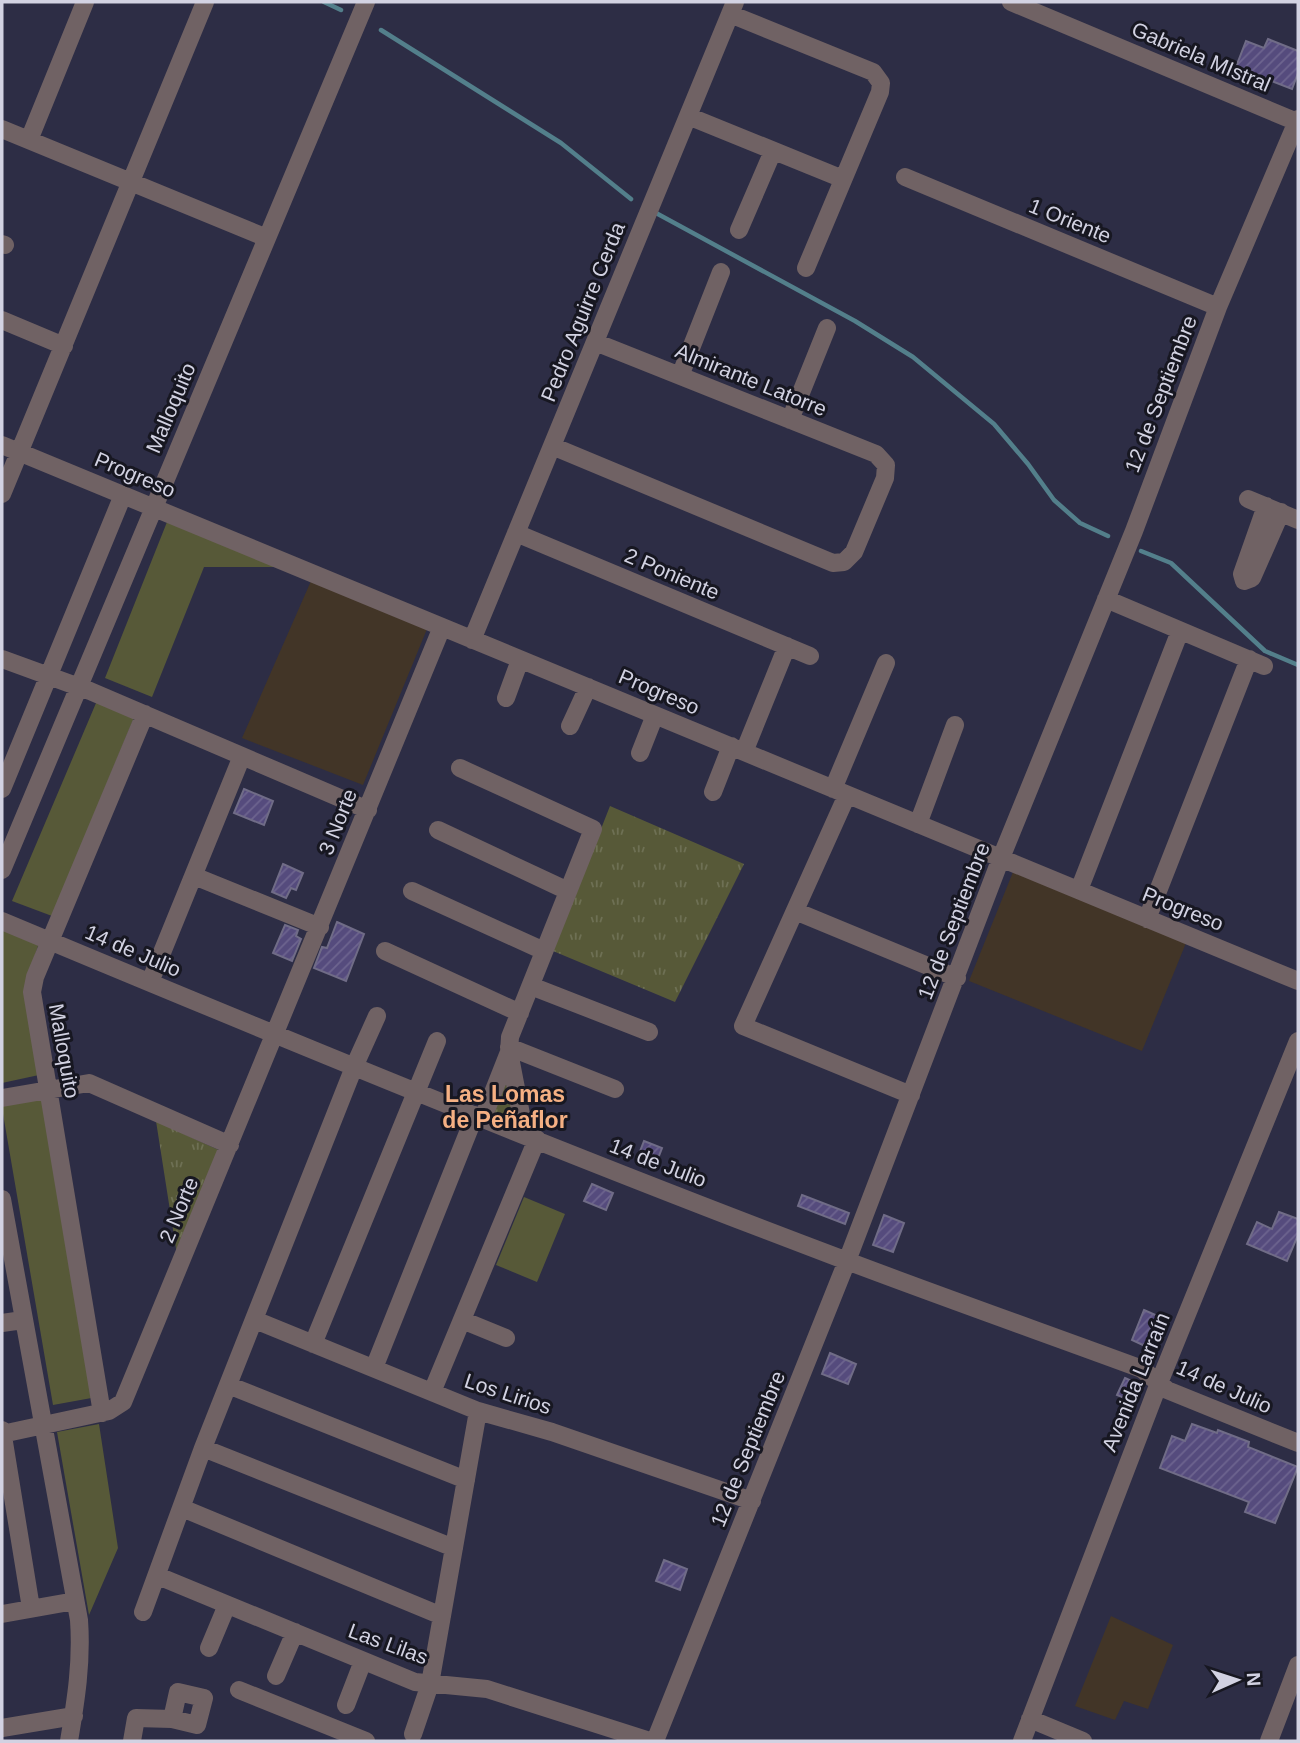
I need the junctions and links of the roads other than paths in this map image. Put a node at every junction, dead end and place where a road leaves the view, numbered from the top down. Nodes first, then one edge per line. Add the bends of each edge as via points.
1 (85, 2) edge
2 (205, 2) edge
3 (366, 2) edge
4 (1011, 2) edge
5 (733, 8) edge
6 (688, 116) junction
7 (1298, 121) edge
8 (2, 129) edge
9 (29, 140) junction
10 (773, 151) junction
11 (905, 177) dead end
12 (843, 179) junction
13 (132, 182) junction
14 (739, 230) dead end
15 (267, 238) junction
16 (806, 268) dead end
17 (721, 272) dead end
18 (1218, 307) junction
19 (2, 320) edge
20 (827, 328) dead end
21 (595, 342) junction
22 (64, 346) junction
23 (680, 376) junction
24 (790, 420) junction
25 (2, 445) edge
26 (552, 446) junction
27 (19, 452) junction
28 (2, 494) edge
29 (123, 495) junction
30 (1248, 499) dead end
31 (154, 508) junction
32 (1298, 520) edge
33 (516, 533) junction
34 (1106, 599) junction
35 (442, 627) junction
36 (1180, 631) junction
37 (472, 639) junction
38 (786, 646) junction
39 (810, 656) dead end
40 (2, 659) edge
41 (520, 660) junction
42 (886, 663) dead end
43 (48, 677) junction
44 (588, 687) junction
45 (79, 688) junction
46 (506, 698) dead end
47 (145, 715) junction
48 (655, 715) junction
49 (954, 725) dead end
50 (570, 726) dead end
51 (737, 749) junction
52 (640, 752) dead end
53 (242, 756) junction
54 (460, 768) dead end
55 (2, 789) edge
56 (713, 792) dead end
57 (840, 792) junction
58 (368, 810) junction
59 (918, 824) junction
60 (438, 830) dead end
61 (1002, 858) junction
62 (2, 870) edge
63 (194, 876) junction
64 (1079, 890) junction
65 (412, 891) dead end
66 (568, 891) junction
67 (794, 911) junction
68 (1147, 919) junction
69 (2, 921) edge
70 (320, 927) junction
71 (51, 941) junction
72 (385, 951) dead end
73 (544, 951) junction
74 (957, 978) junction
75 (1298, 981) edge
76 (150, 982) junction
77 (531, 986) junction
78 (520, 1013) junction
79 (377, 1016) dead end
80 (649, 1032) dead end
81 (276, 1035) junction
82 (437, 1041) dead end
83 (1298, 1041) edge
84 (509, 1049) junction
85 (354, 1067) junction
86 (615, 1089) dead end
87 (47, 1090) junction
88 (417, 1092) junction
89 (911, 1096) junction
90 (2, 1098) edge
91 (479, 1117) junction
92 (531, 1137) junction
93 (230, 1145) junction
94 (2, 1199) edge
95 (847, 1261) junction
96 (23, 1320) junction
97 (255, 1320) junction
98 (462, 1320) junction
99 (2, 1323) edge
100 (506, 1339) dead end
101 (313, 1343) junction
102 (374, 1368) junction
103 (1159, 1383) junction
104 (229, 1385) junction
105 (432, 1392) junction
106 (478, 1411) junction
107 (102, 1413) junction
108 (42, 1426) junction
109 (2, 1433) edge
110 (1298, 1443) edge
111 (203, 1448) junction
112 (466, 1480) junction
113 (752, 1501) junction
114 (182, 1508) junction
115 (454, 1548) junction
116 (158, 1576) junction
117 (75, 1601) junction
118 (227, 1605) junction
119 (31, 1608) junction
120 (144, 1612) dead end
121 (2, 1614) edge
122 (442, 1616) junction
123 (295, 1632) junction
124 (209, 1648) dead end
125 (363, 1661) junction
126 (1298, 1665) edge
127 (276, 1676) dead end
128 (430, 1684) junction
129 (239, 1690) dead end
130 (346, 1705) dead end
131 (74, 1716) junction
132 (172, 1719) dead end
133 (1030, 1719) junction
134 (2, 1728) edge
135 (413, 1734) dead end
136 (362, 1740) edge
137 (69, 1741) edge
138 (132, 1741) edge
139 (650, 1741) edge
140 (655, 1741) edge
141 (1022, 1741) edge
142 (1083, 1741) edge
143 (1269, 1741) edge

1 - 9 street
2 - 13 street
3 - 15 street, Malloquito
4 - 7 street, Gabriela MIstral
5 - 6 street, Pedro Aguirre Cerda
5 - 12 street via 869,70 879,79 880,92
6 - 10 street
6 - 21 street, Pedro Aguirre Cerda
7 - 18 street, 12 de Septiembre
8 - 9 street
9 - 13 street
10 - 12 street
10 - 14 street
11 - 18 street, 1 Oriente
12 - 16 street
13 - 15 street
13 - 22 street
15 - 31 street, Malloquito
17 - 23 street
18 - 34 street, 12 de Septiembre
19 - 22 street
20 - 24 street
21 - 23 street, Almirante Latorre
21 - 26 street, Pedro Aguirre Cerda
22 - 27 street
23 - 24 street, Almirante Latorre
24 - 26 street, Almirante Latorre via 876,454 886,464 886,478 854,552 844,562 833,563
25 - 27 street, Progreso
26 - 33 street, Pedro Aguirre Cerda
27 - 28 street
27 - 29 street, Progreso
29 - 31 street, Progreso
29 - 43 street
30 - 32 street
31 - 35 street, Progreso
31 - 45 street, Malloquito
33 - 37 street, Pedro Aguirre Cerda
33 - 38 street, 2 Poniente
34 - 36 street
34 - 61 street, 12 de Septiembre
35 - 37 street, Progreso
35 - 58 street, 3 Norte
36 - 64 street
36 - 68 street via 1257,663
37 - 41 street, Progreso
38 - 39 street, 2 Poniente
38 - 51 street
40 - 43 street
41 - 44 street, Progreso
41 - 46 street
42 - 57 street
43 - 45 street
43 - 55 street
44 - 48 street, Progreso
44 - 50 street
45 - 47 street
45 - 62 street, Malloquito
47 - 53 street
47 - 71 street, Malloquito
48 - 51 street, Progreso
48 - 52 street
49 - 59 street
51 - 56 street
51 - 57 street, Progreso
53 - 58 street
53 - 63 street
54 - 66 street via 593,830
57 - 59 street, Progreso
57 - 67 street
58 - 70 street, 3 Norte
59 - 61 street, Progreso
60 - 66 street
61 - 64 street, Progreso
61 - 74 street, 12 de Septiembre
63 - 70 street
63 - 76 street
64 - 68 street, Progreso
65 - 73 street
66 - 73 street
67 - 74 street
67 - 89 street via 743,1026
68 - 75 street, Progreso
69 - 71 street, 14 de Julio
70 - 81 street, 3 Norte
71 - 76 street, 14 de Julio
71 - 87 street, Malloquito via 32,992
72 - 78 street
73 - 77 street
74 - 89 street, 12 de Septiembre
76 - 81 street, 14 de Julio
77 - 78 street
77 - 80 street
78 - 84 street
79 - 85 street
81 - 85 street, 14 de Julio
81 - 93 street, 2 Norte
82 - 88 street
83 - 103 street, Avenida Larraín
84 - 86 street
84 - 91 street
84 - 92 street
85 - 88 street, 14 de Julio
85 - 97 street
87 - 90 street
87 - 93 street via 89,1083
87 - 107 street, Malloquito
88 - 91 street, 14 de Julio
88 - 101 street
89 - 95 street, 12 de Septiembre
91 - 92 street, 14 de Julio
91 - 102 street
92 - 95 street, 14 de Julio
92 - 98 street
93 - 107 street, 2 Norte via 123,1402
94 - 96 street
95 - 103 street, 14 de Julio via 1142,1369
95 - 113 street, 12 de Septiembre
96 - 99 street
96 - 108 street
97 - 101 street, Los Lirios
97 - 104 street
98 - 100 street
98 - 105 street
101 - 102 street, Los Lirios
102 - 105 street, Los Lirios
103 - 110 street, 14 de Julio
103 - 133 street, Avenida Larraín
104 - 111 street
104 - 112 street
105 - 106 street, Los Lirios
106 - 112 street
106 - 113 street, Los Lirios
107 - 108 street
108 - 109 street
108 - 117 street
109 - 119 street
111 - 114 street
111 - 115 street
112 - 115 street
113 - 140 street, 12 de Septiembre
114 - 116 street
114 - 122 street
115 - 122 street
116 - 118 street, Las Lilas
116 - 120 street
117 - 119 street
117 - 131 street via 81,1652
118 - 123 street, Las Lilas
118 - 124 street
119 - 121 street
122 - 128 street
123 - 125 street, Las Lilas
123 - 127 street
125 - 128 street, Las Lilas
125 - 130 street
126 - 143 street
128 - 135 street
128 - 139 street, Las Lilas via 487,1689
129 - 136 street
131 - 134 street
131 - 137 street
132 - 138 street via 136,1718
133 - 141 street, Avenida Larraín
133 - 142 street

